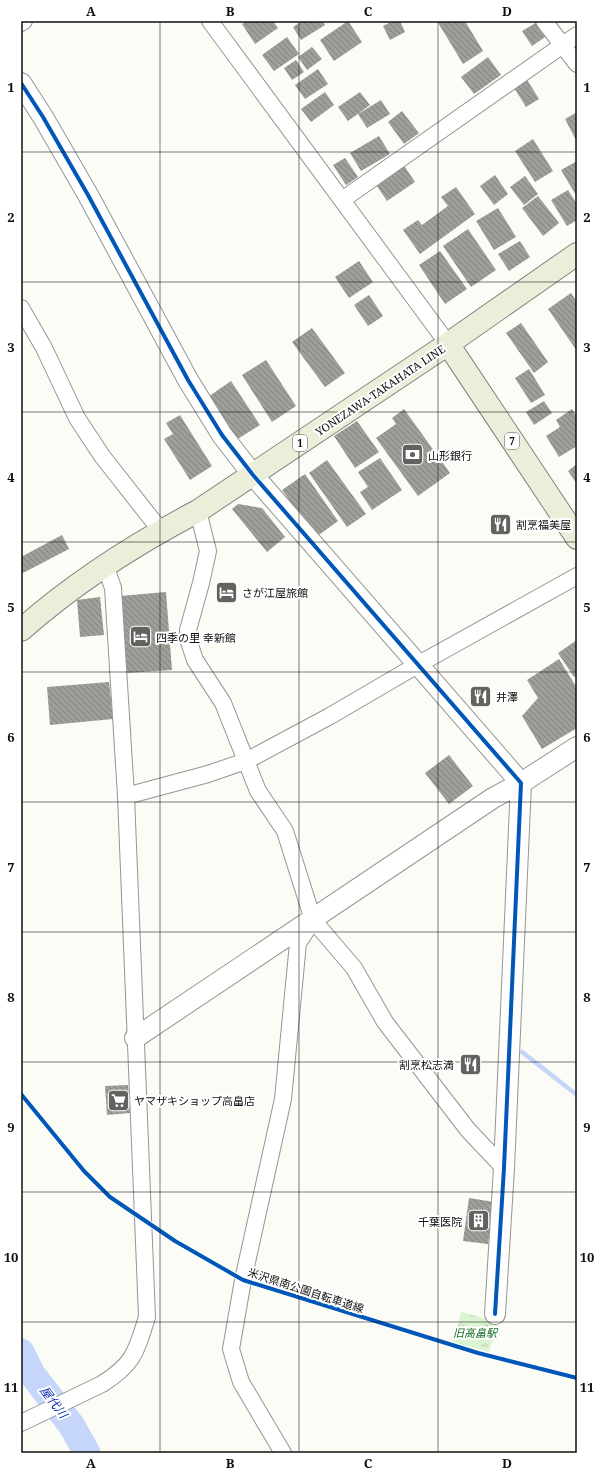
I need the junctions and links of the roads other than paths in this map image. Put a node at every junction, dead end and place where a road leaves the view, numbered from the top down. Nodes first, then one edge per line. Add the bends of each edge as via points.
1 (24, 21) edge
2 (210, 21) edge
3 (544, 21) edge
4 (21, 23) edge
5 (577, 35) edge
6 (563, 44) junction
7 (577, 64) edge
8 (21, 83) edge
9 (342, 200) junction
10 (577, 254) edge
11 (21, 308) edge
12 (448, 344) junction
13 (252, 475) junction
14 (198, 511) junction
15 (161, 531) junction
16 (577, 538) edge
17 (105, 565) junction
18 (577, 576) edge
19 (21, 629) edge
20 (419, 664) junction
21 (577, 747) edge
22 (246, 761) junction
23 (521, 783) junction
24 (126, 796) junction
25 (313, 920) junction
26 (135, 1038) junction
27 (504, 1168) junction
28 (495, 1314) dead end
29 (21, 1423) edge
30 (283, 1453) edge

1 - 4 street
2 - 9 street
3 - 6 street
5 - 6 street
6 - 7 street
6 - 9 street
8 - 13 street via 44,117 88,195 188,380 222,435
9 - 12 street
10 - 12 main road, YONEZAWA-TAKAHATA LINE / 1
11 - 15 street via 44,348 77,418 102,456
12 - 13 main road, YONEZAWA-TAKAHATA LINE / 1
12 - 16 main road, 7
13 - 14 main road, YONEZAWA-TAKAHATA LINE / 1
13 - 20 street
14 - 15 main road, YONEZAWA-TAKAHATA LINE / 1
14 - 22 street via 208,551 188,630 189,642 194,660 223,703
15 - 17 main road, YONEZAWA-TAKAHATA LINE / 1
17 - 19 main road, YONEZAWA-TAKAHATA LINE / 1
17 - 24 street via 112,588
18 - 20 street
20 - 22 street
20 - 23 street
21 - 23 street
22 - 24 street
22 - 25 street via 258,791 285,831
23 - 25 street via 494,798
23 - 27 street
24 - 26 street
25 - 26 street
25 - 27 street via 354,968 385,1022 468,1130
25 - 30 street via 298,943 284,1099 243,1280 231,1349 241,1382
26 - 29 street via 147,1317 138,1347 129,1363 114,1376
27 - 28 street

